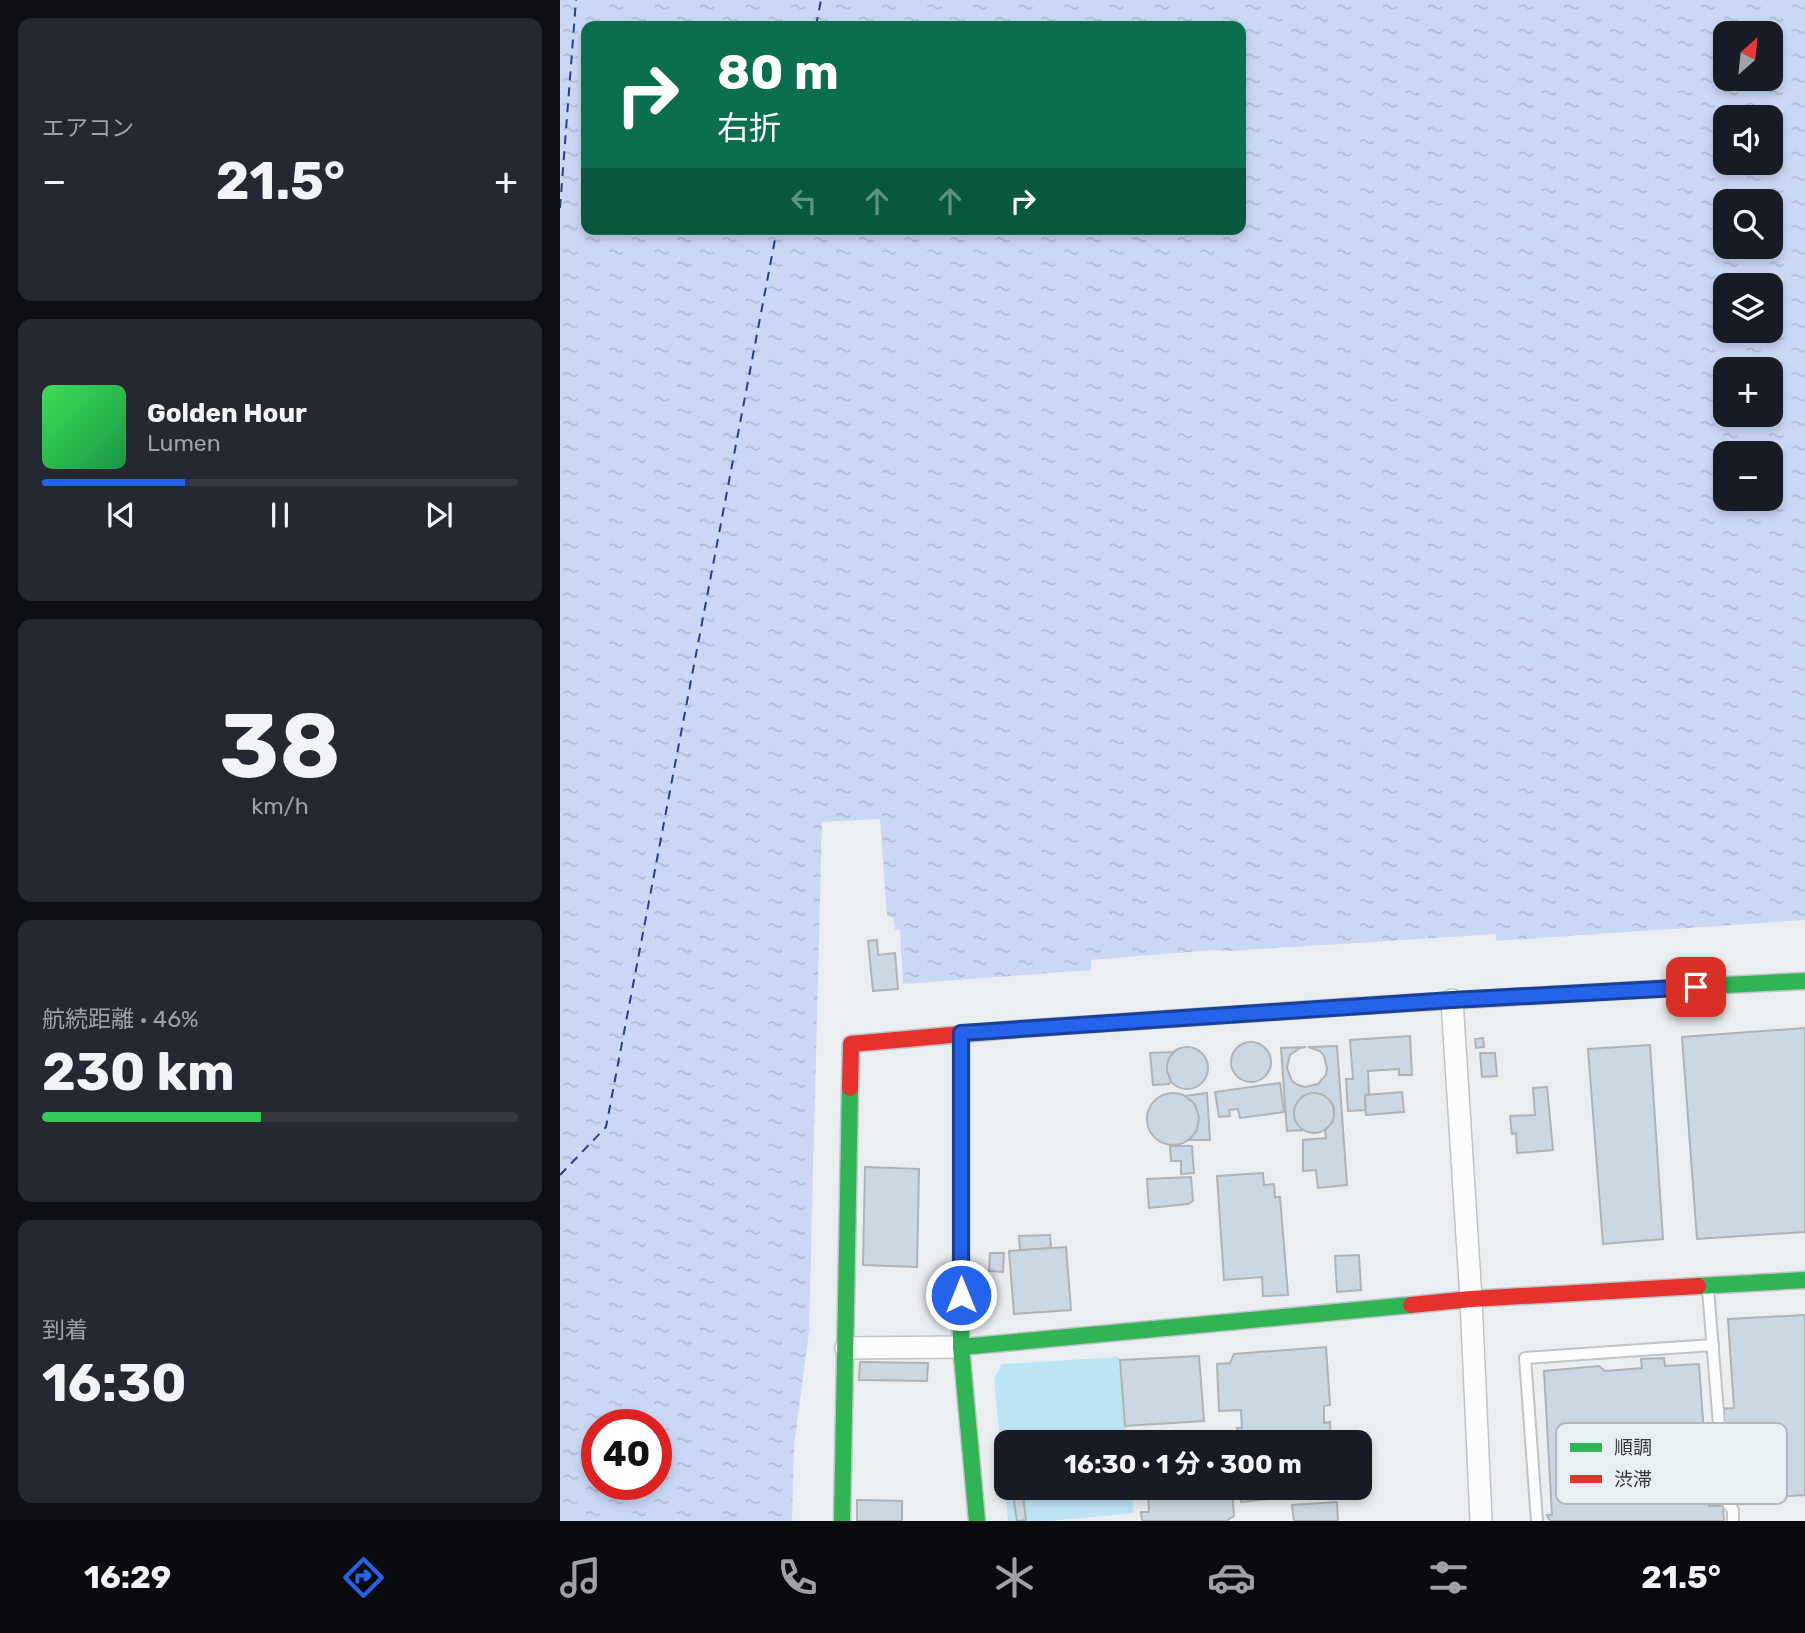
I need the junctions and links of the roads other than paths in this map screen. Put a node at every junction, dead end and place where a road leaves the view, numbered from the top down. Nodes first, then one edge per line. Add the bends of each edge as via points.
1 (1805, 981) edge
2 (1452, 1000) junction
3 (961, 1033) junction
4 (1805, 1280) edge
5 (1708, 1286) junction
6 (1471, 1299) junction
7 (1713, 1345) junction
8 (961, 1347) junction
9 (846, 1348) junction
10 (1719, 1423) edge
11 (1729, 1504) edge
12 (842, 1521) edge
13 (977, 1521) edge
14 (1482, 1521) edge
15 (1537, 1521) edge
16 (1733, 1521) edge

1 - 2 street
2 - 3 street
2 - 6 street
3 - 8 street
3 - 9 street via 850,1044
4 - 5 street
5 - 6 street
5 - 7 lane
6 - 8 street
6 - 14 street
7 - 10 lane
7 - 15 lane via 1525,1358
8 - 9 street
8 - 13 street
9 - 12 street
11 - 16 lane

